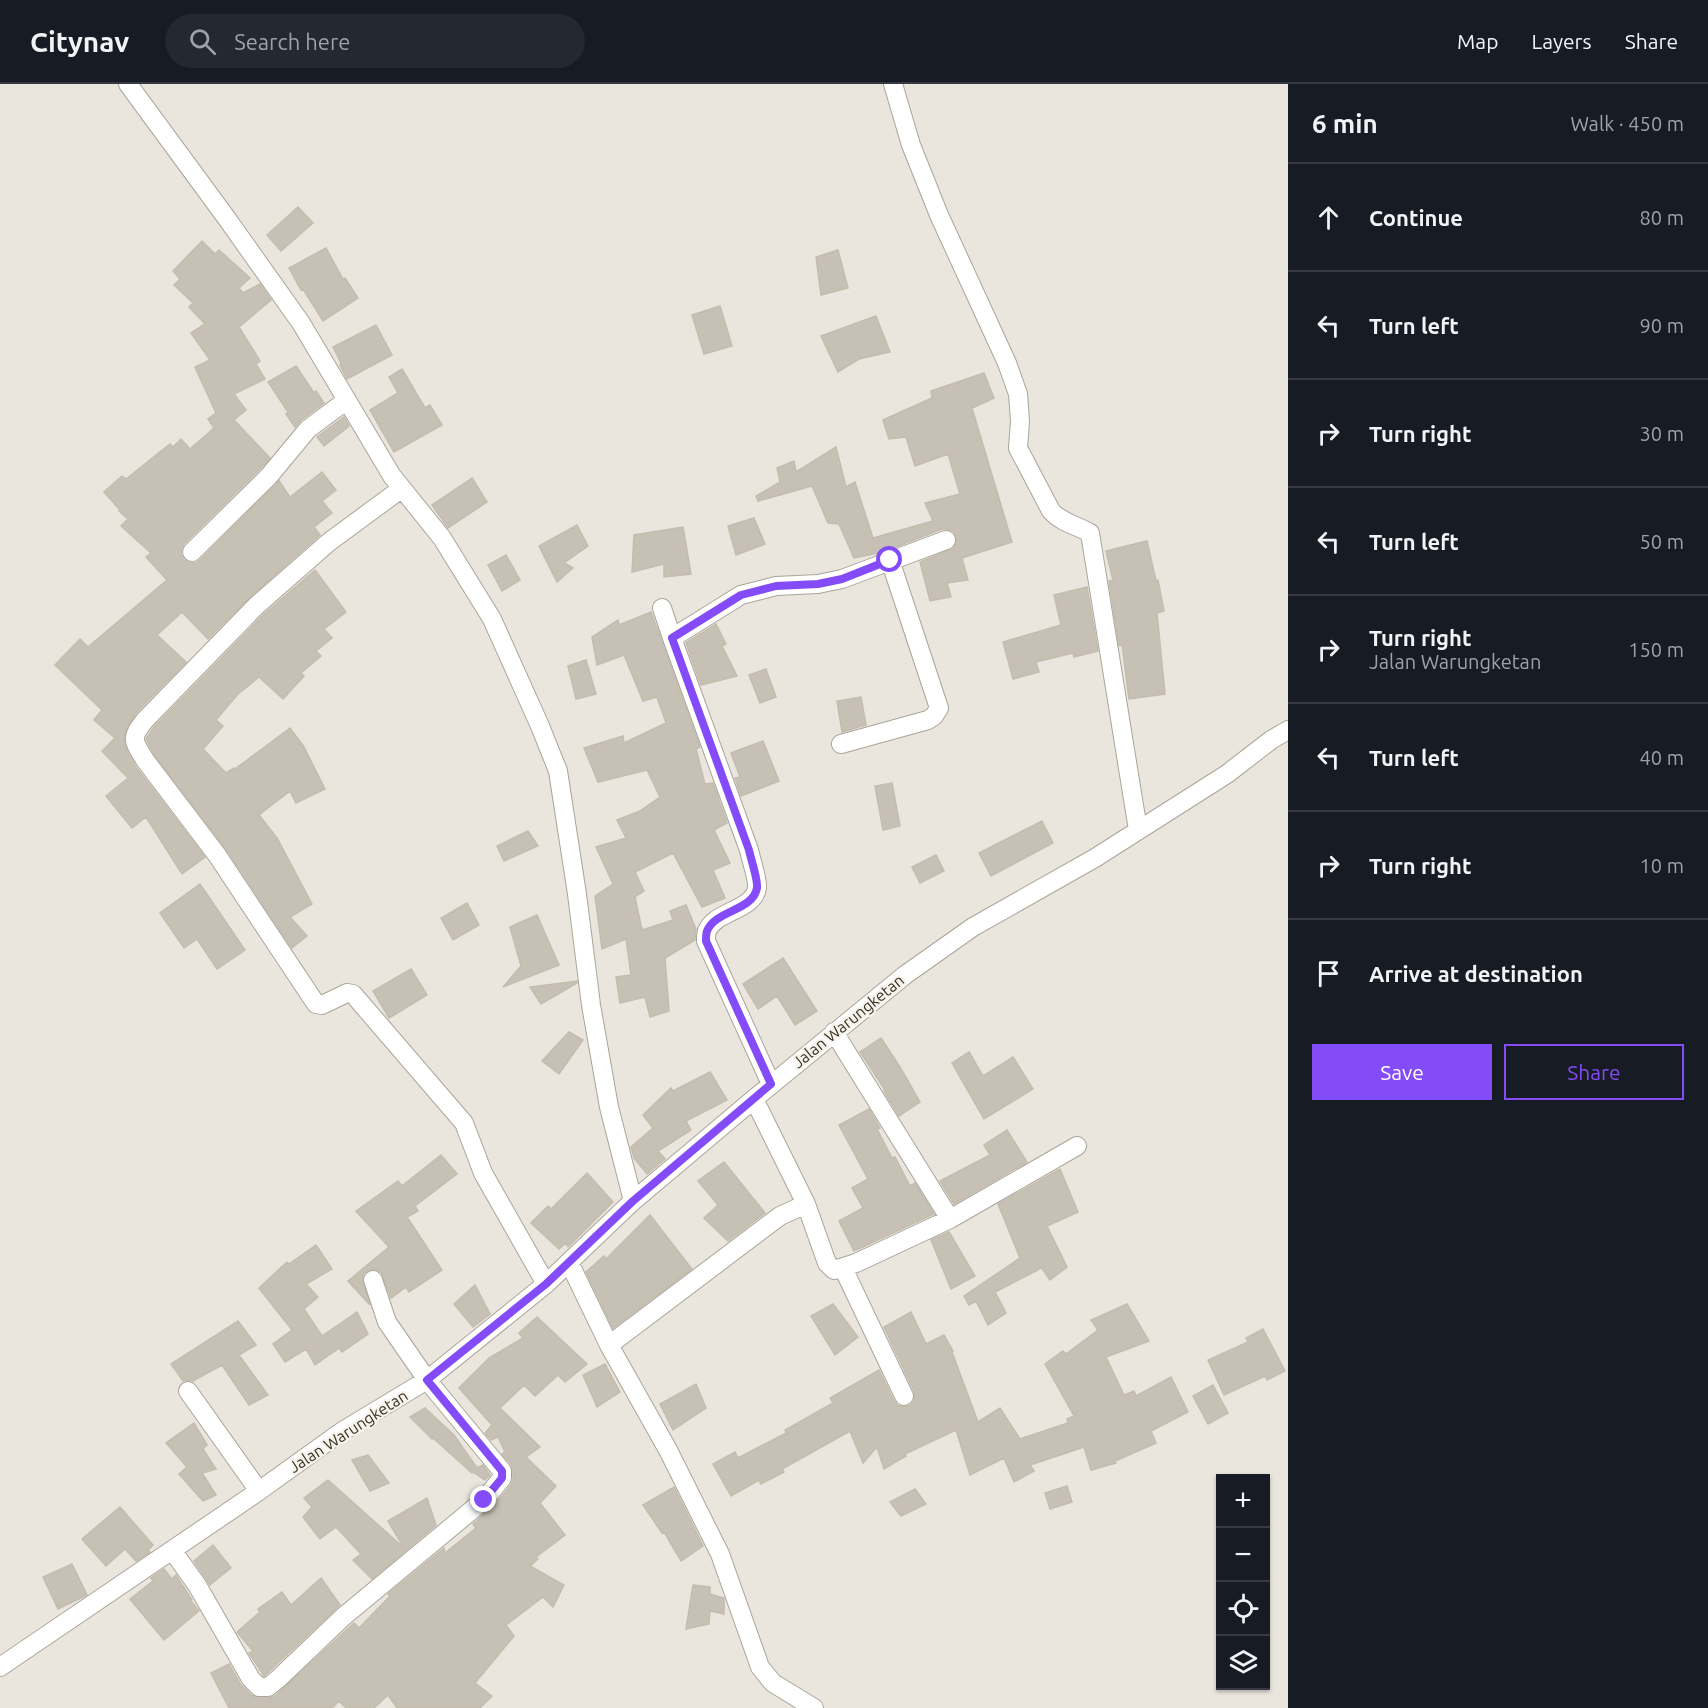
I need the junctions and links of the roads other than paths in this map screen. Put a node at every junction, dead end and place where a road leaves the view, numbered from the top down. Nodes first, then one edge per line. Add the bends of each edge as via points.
1 (128, 84) edge
2 (893, 84) edge
3 (347, 400) junction
4 (401, 489) junction
5 (946, 540) dead end
6 (192, 552) dead end
7 (890, 560) junction
8 (662, 608) dead end
9 (672, 638) junction
10 (1288, 730) edge
11 (840, 744) dead end
12 (1138, 830) junction
13 (834, 1032) junction
14 (771, 1084) junction
15 (754, 1098) junction
16 (1077, 1146) dead end
17 (633, 1201) junction
18 (806, 1204) junction
19 (950, 1219) junction
20 (569, 1262) junction
21 (843, 1268) junction
22 (373, 1280) dead end
23 (546, 1284) junction
24 (609, 1345) junction
25 (427, 1380) junction
26 (188, 1391) dead end
27 (904, 1396) dead end
28 (259, 1491) junction
29 (172, 1550) junction
30 (0, 1667) edge
31 (814, 1708) edge

1 - 3 street via 301,323
2 - 12 street via 911,145 939,215 1017,394 1018,448 1051,511 1058,519 1090,533
3 - 4 street
3 - 6 street via 308,429 269,476
4 - 17 street via 442,538 492,619 558,771 591,1005 609,1107
4 - 23 street via 329,542 256,606 145,720 134,738 145,760 217,855 316,1004 352,994 464,1123 488,1182
5 - 7 street
7 - 9 street via 842,579 776,586 741,595
7 - 11 street via 939,708 928,720
8 - 9 street
9 - 14 street via 749,850 757,883 746,904 714,922 706,941
10 - 12 street, Jalan Warungketan
12 - 13 street, Jalan Warungketan via 973,927
13 - 14 street, Jalan Warungketan
13 - 19 street
14 - 15 street, Jalan Warungketan
15 - 17 street, Jalan Warungketan
15 - 18 street
16 - 19 street
17 - 20 street, Jalan Warungketan
18 - 21 street via 827,1263 834,1270
18 - 24 street via 780,1216
19 - 21 street
20 - 23 street, Jalan Warungketan
20 - 24 street
21 - 27 street
22 - 25 street via 387,1322
23 - 25 street, Jalan Warungketan
24 - 31 street via 720,1554 760,1667 772,1683
25 - 28 street, Jalan Warungketan via 341,1432
25 - 29 street via 499,1467 502,1478 484,1500 343,1617 268,1687 259,1687 251,1679
26 - 28 street
28 - 29 street, Jalan Warungketan
29 - 30 street, Jalan Warungketan

